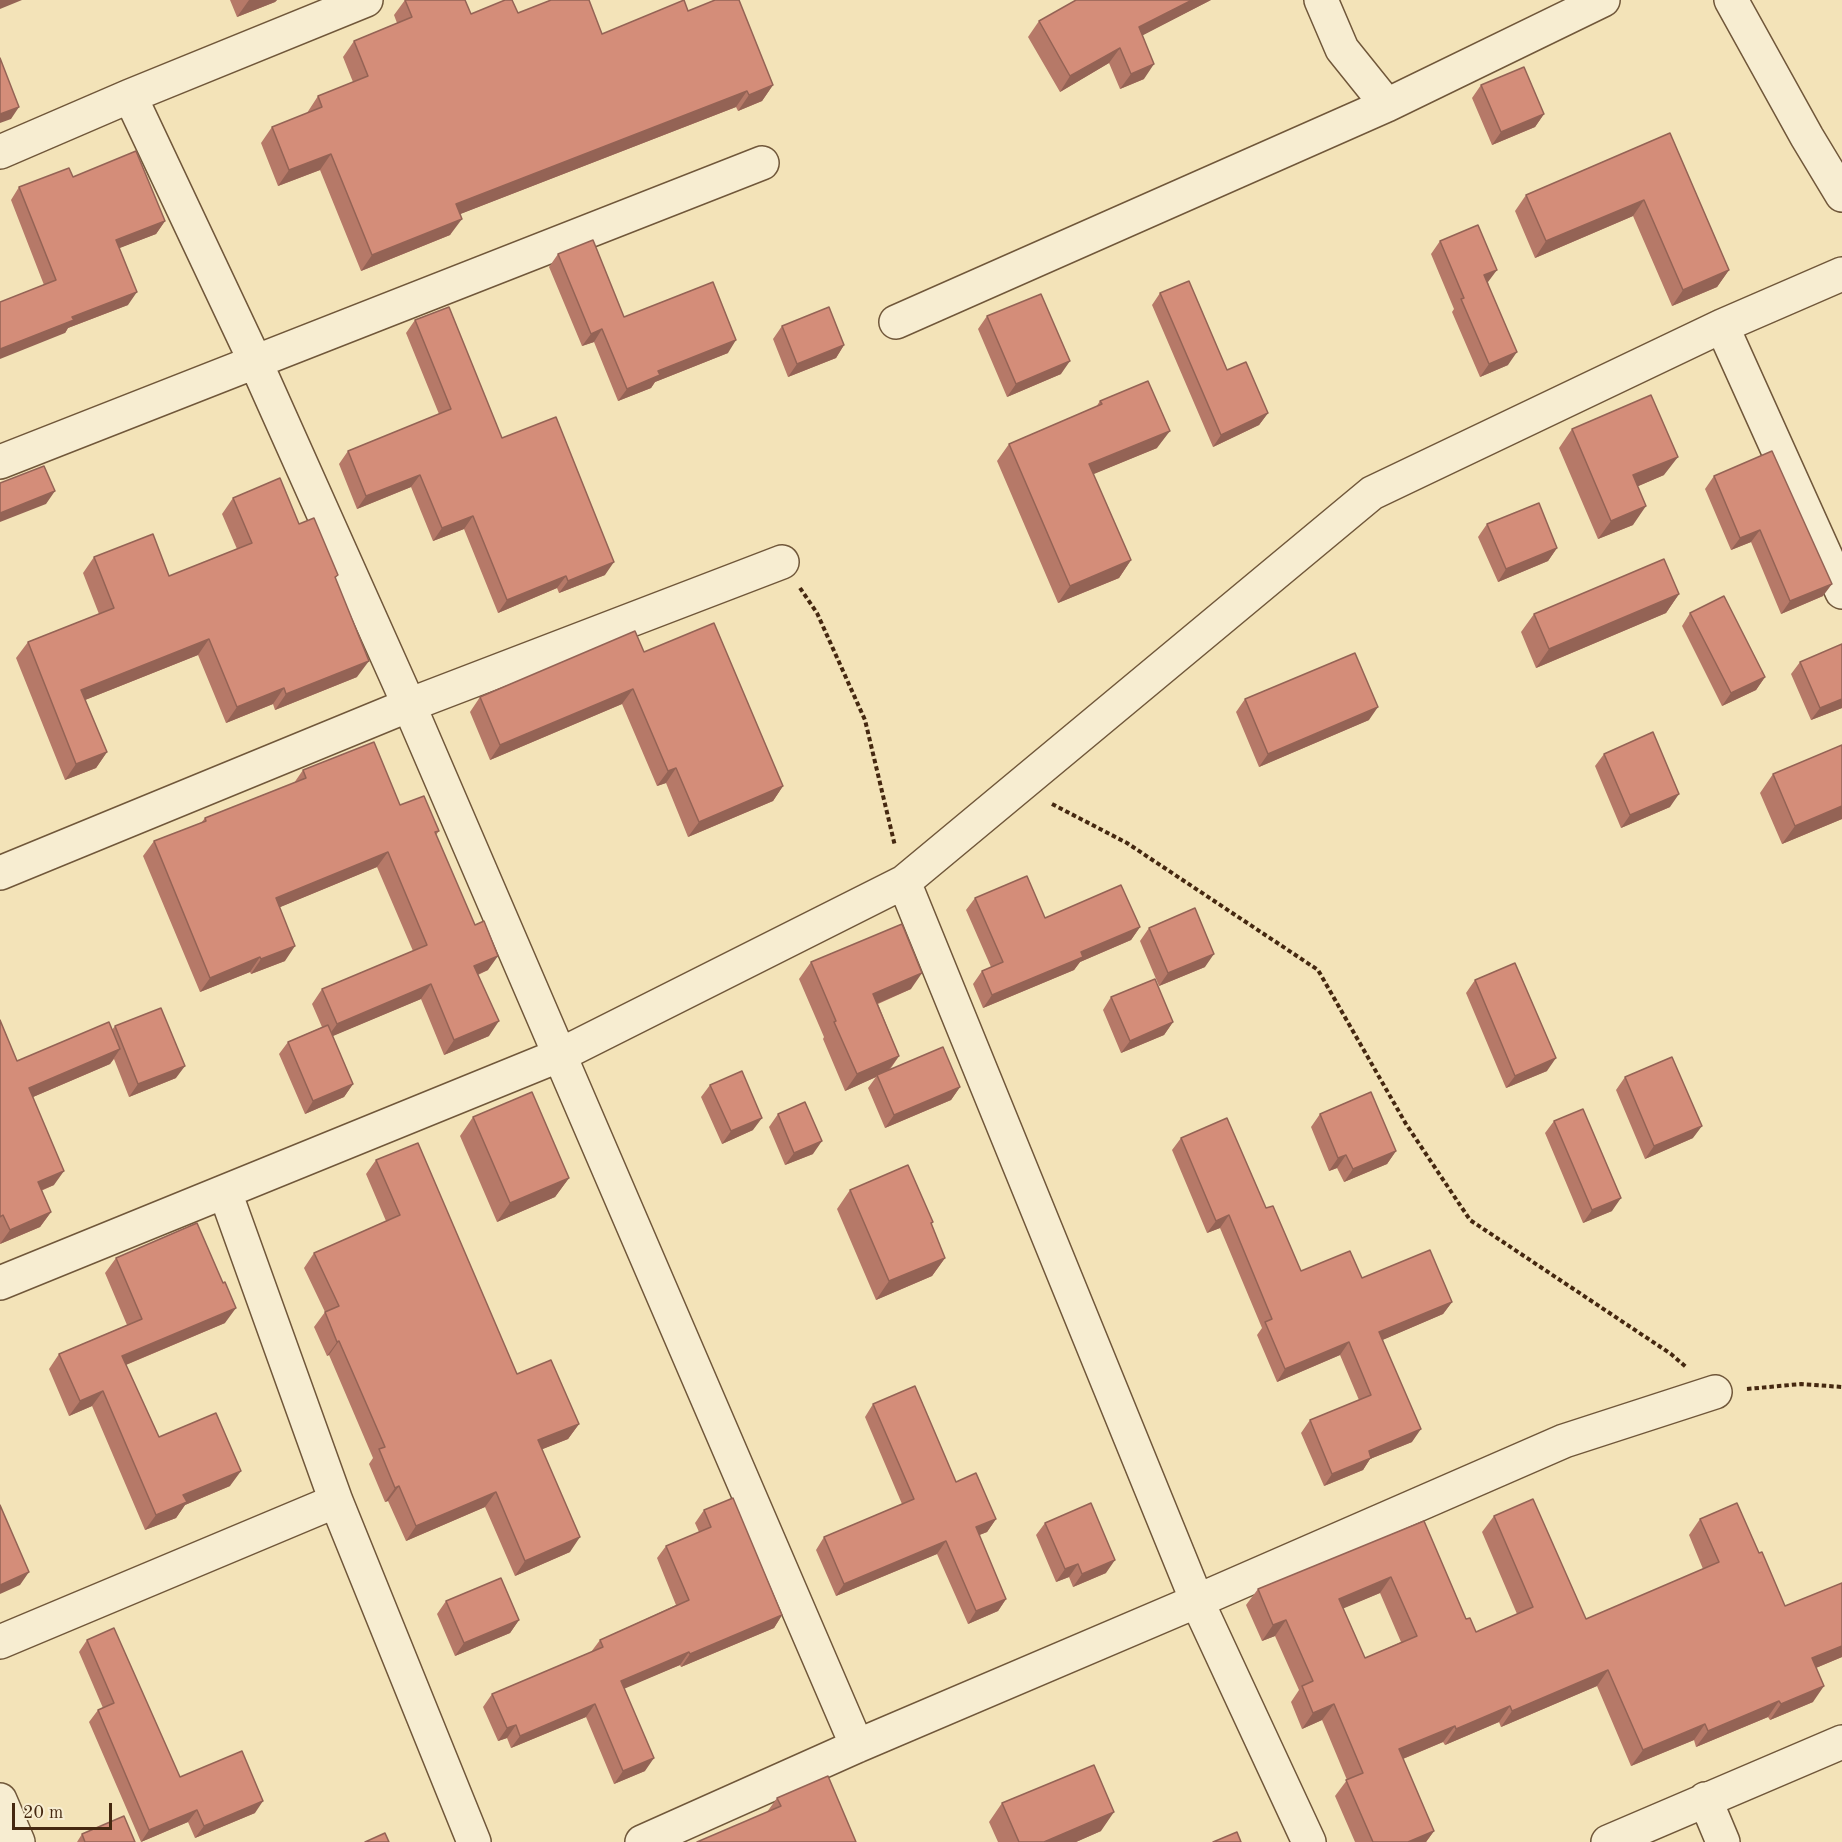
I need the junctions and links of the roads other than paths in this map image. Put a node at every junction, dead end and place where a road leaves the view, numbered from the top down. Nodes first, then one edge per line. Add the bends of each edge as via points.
1 (366, 0) edge
2 (1321, 0) edge
3 (1603, 0) edge
4 (1731, 0) edge
5 (130, 96) junction
6 (1387, 105) junction
7 (0, 152) edge
8 (762, 163) dead end
9 (1842, 195) edge
10 (1842, 274) edge
11 (896, 322) dead end
12 (1722, 326) junction
13 (255, 361) junction
14 (0, 462) edge
15 (782, 562) road end
16 (1842, 592) edge
17 (409, 705) junction
18 (0, 873) edge
19 (904, 882) junction
20 (560, 1054) junction
21 (225, 1192) junction
22 (0, 1283) edge
23 (1715, 1392) road end
24 (336, 1501) junction
25 (1197, 1601) junction
26 (0, 1642) edge
27 (1842, 1742) edge
28 (857, 1746) junction
29 (1705, 1799) junction
30 (0, 1800) edge
31 (18, 1842) edge
32 (474, 1842) edge
33 (642, 1842) edge
34 (1309, 1842) edge
35 (1608, 1842) edge
36 (1723, 1842) edge

1 - 5 street
2 - 6 street via 1342,49
3 - 6 street
4 - 9 street
5 - 7 street
5 - 13 street
6 - 11 street
8 - 13 street
10 - 12 street
12 - 16 street
12 - 19 street via 1372,493
13 - 14 street
13 - 17 street
15 - 17 street
17 - 18 street
17 - 20 street
19 - 20 street
19 - 25 street
20 - 21 street
20 - 28 street
21 - 22 street
21 - 24 street
23 - 25 street via 1563,1441
24 - 26 street
24 - 32 street
25 - 28 street
25 - 34 street
27 - 29 street
28 - 33 street
29 - 35 street
29 - 36 street
30 - 31 street

